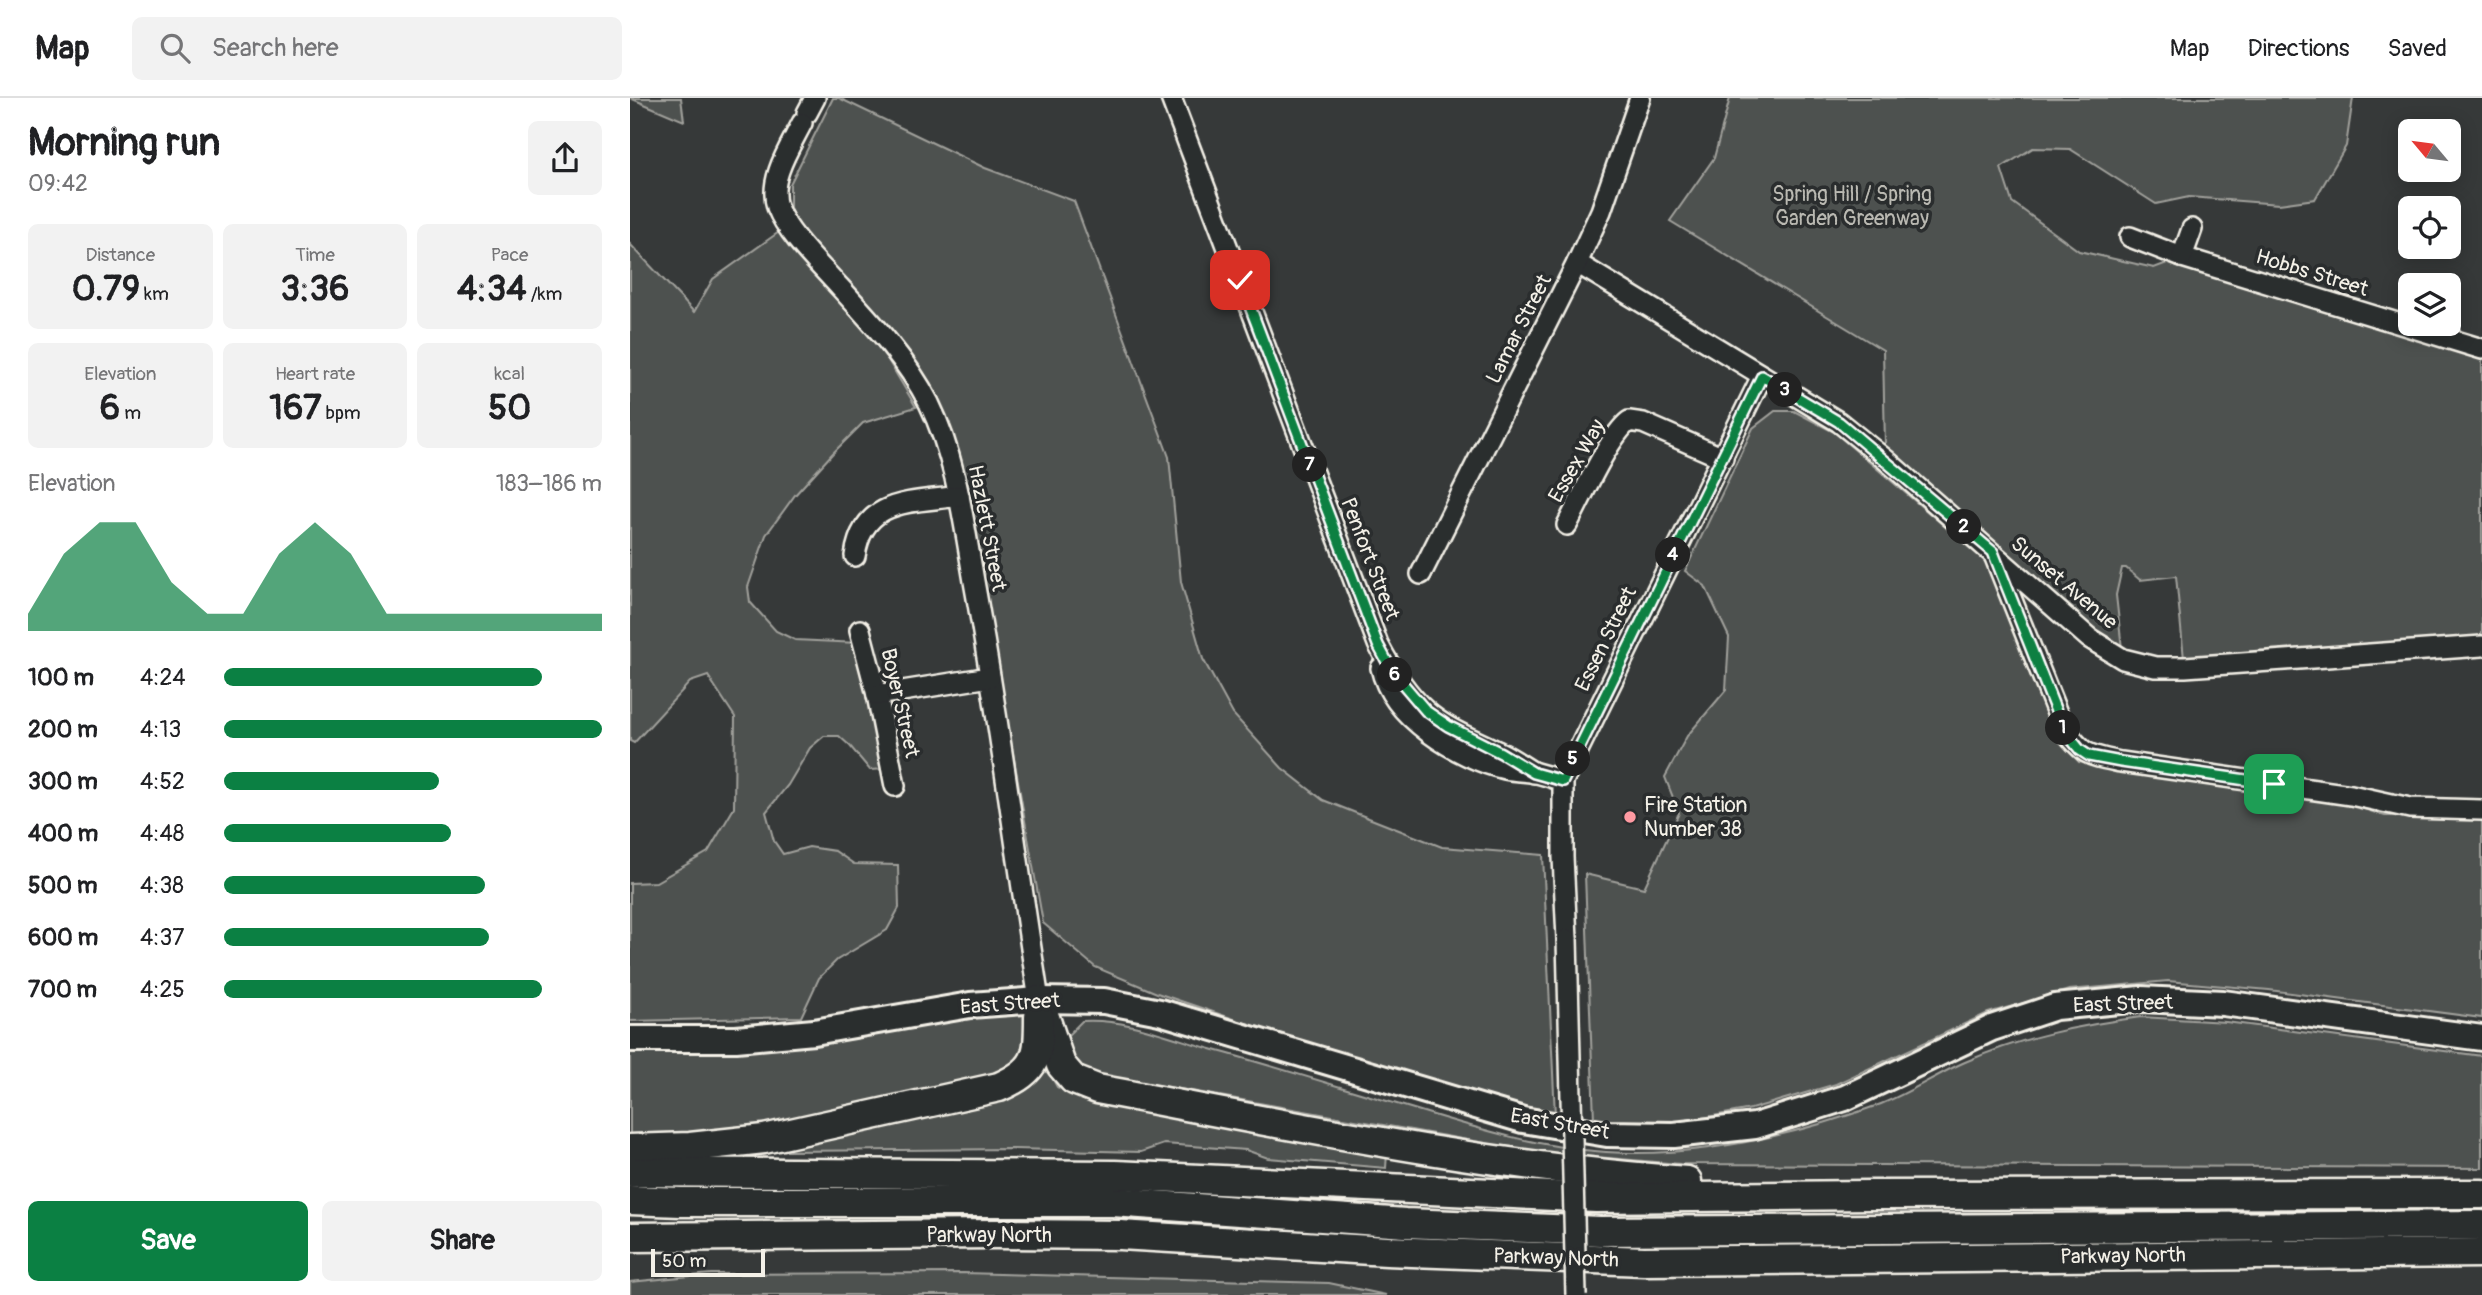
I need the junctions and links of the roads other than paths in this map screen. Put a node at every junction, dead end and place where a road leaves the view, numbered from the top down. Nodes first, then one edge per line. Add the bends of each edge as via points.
1 (1171, 98) edge
2 (1640, 98) edge
3 (808, 111) edge
4 (2192, 229) dead end
5 (2130, 237) dead end
6 (2182, 257) junction
7 (1577, 263) junction
8 (2482, 349) edge
9 (1762, 376) junction
10 (1723, 458) junction
11 (959, 496) junction
12 (1567, 526) dead end
13 (1993, 552) junction
14 (855, 556) dead end
15 (1421, 574) dead end
16 (860, 630) dead end
17 (2482, 646) edge
18 (990, 677) junction
19 (877, 695) junction
20 (1563, 781) junction
21 (895, 786) dead end
22 (2482, 810) edge
23 (1039, 1000) junction
24 (2482, 1038) edge
25 (630, 1039) edge
26 (630, 1149) edge
27 (630, 1172) edge
28 (2482, 1194) edge
29 (1870, 1195) junction
30 (630, 1200) edge
31 (2482, 1225) edge
32 (630, 1237) edge
33 (2482, 1253) edge
34 (1576, 1295) edge

1 - 20 street, Penfort Street via 1378,645 1392,671 1426,711 1448,726 1534,773
2 - 7 street, Lamar Street via 1601,211
3 - 11 street, Hazlett Street via 781,165 777,207 798,241 869,318 929,402
4 - 6 street
5 - 6 street, Hobbs Street
6 - 8 street, Hobbs Street
7 - 9 street, Sunset Avenue
7 - 15 street, Lamar Street
9 - 10 street, Essen Street
9 - 13 street, Sunset Avenue via 1839,422
10 - 12 street, Essex Way via 1629,421 1620,428
10 - 20 street, Essen Street
11 - 14 street via 896,504 874,516 863,527
11 - 18 street, Hazlett Street
13 - 17 street, Sunset Avenue via 2090,638 2123,659 2155,667
13 - 22 street via 2063,729 2089,756 2410,808
16 - 19 street, Boyer Street
18 - 19 street
18 - 23 street, Hazlett Street
19 - 21 street, Boyer Street
20 - 34 street, Essen Street, bridge
23 - 24 main road, East Street via 1104,1001 1160,1012 1523,1120 1607,1134 1674,1135 1755,1126 1845,1098 1992,1028 2055,1007 2141,999 2223,1003
23 - 25 main road, East Street via 970,1005 801,1033 736,1039
23 - 26 highway via 1039,1043 1030,1069 999,1087 764,1139
23 - 29 highway via 1061,1065 1074,1080 1097,1089 1529,1166 1697,1181 1841,1181
27 - 29 highway via 1115,1175 1596,1198
28 - 29 highway
30 - 31 highway via 1113,1202 1405,1223 1600,1231
32 - 33 highway, Parkway North via 1121,1236 1644,1262

